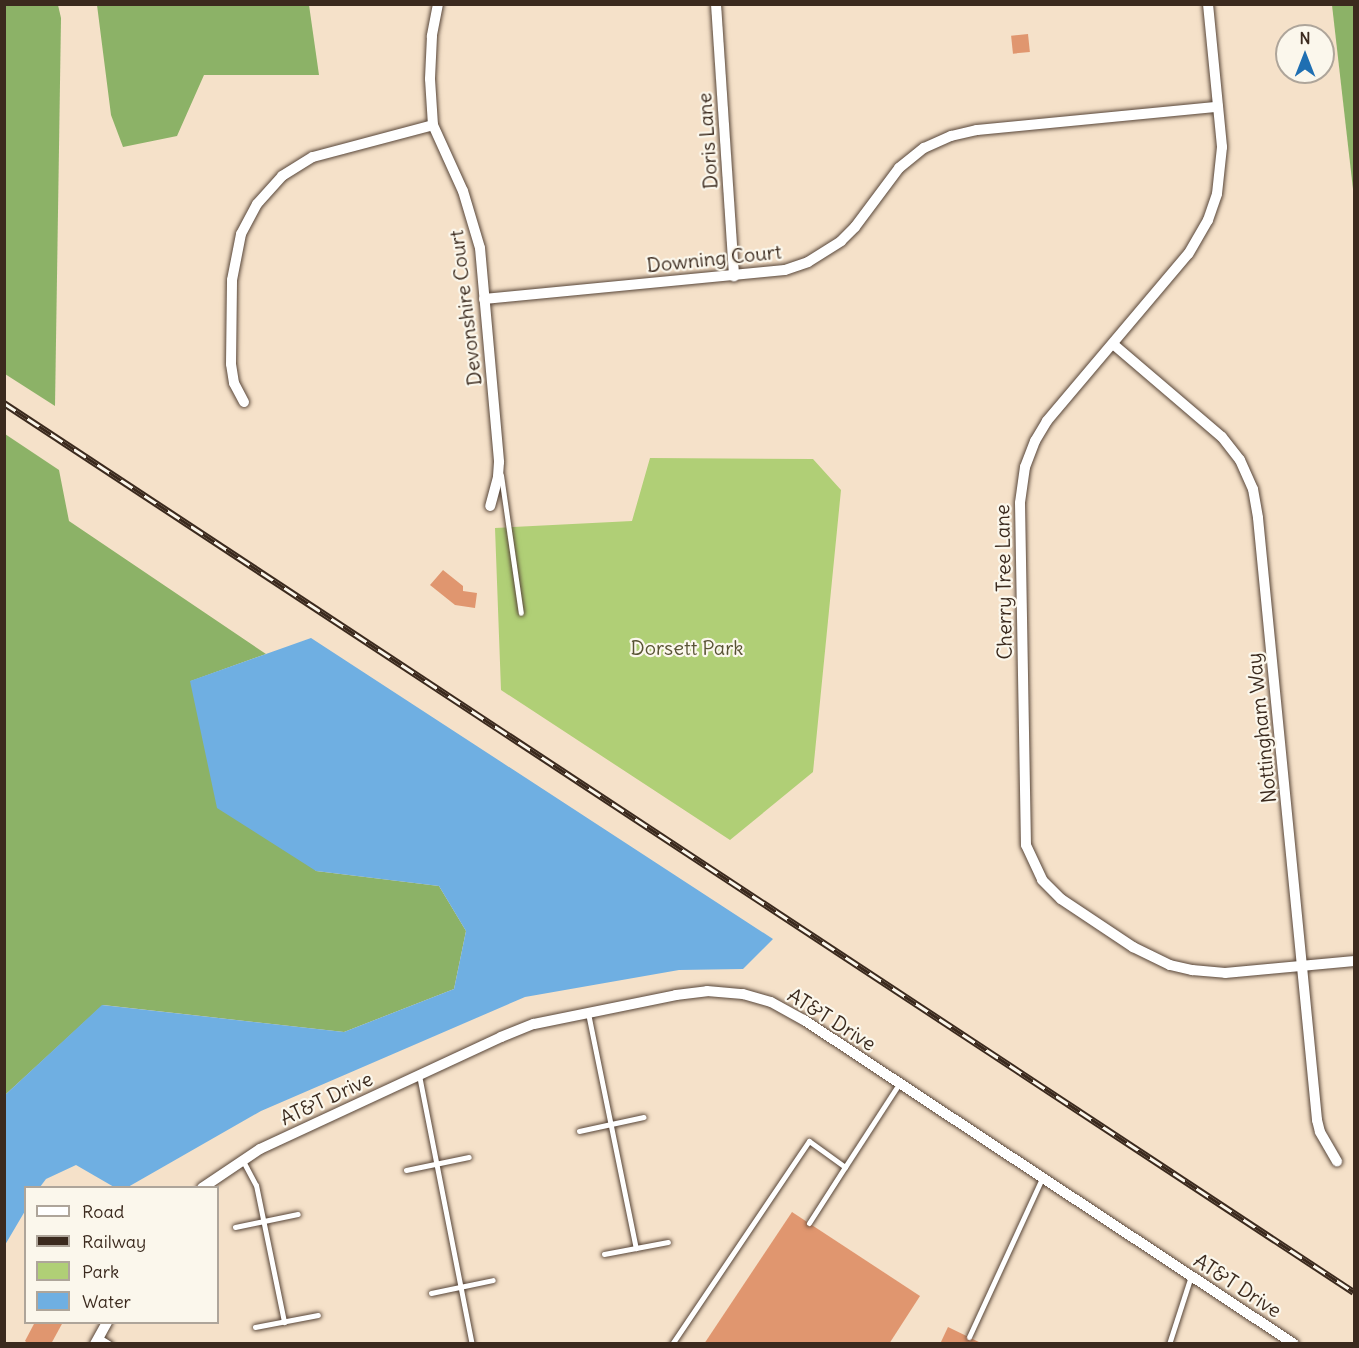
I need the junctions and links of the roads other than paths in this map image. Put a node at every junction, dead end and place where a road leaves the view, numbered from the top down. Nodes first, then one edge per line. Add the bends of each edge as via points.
1 (438, 4) edge
2 (716, 4) edge
3 (1208, 4) edge
4 (1218, 107) junction
5 (433, 125) junction
6 (734, 276) junction
7 (484, 299) junction
8 (1113, 344) junction
9 (244, 402) dead end
10 (499, 462) junction
11 (490, 506) dead end
12 (521, 612) dead end
13 (1354, 961) edge
14 (1302, 966) junction
15 (588, 1013) junction
16 (419, 1075) junction
17 (899, 1084) junction
18 (644, 1117) dead end
19 (611, 1125) junction
20 (579, 1131) dead end
21 (469, 1157) dead end
22 (242, 1159) junction
23 (1337, 1162) dead end
24 (437, 1164) junction
25 (845, 1167) junction
26 (406, 1170) dead end
27 (1042, 1178) junction
28 (205, 1186) edge
29 (298, 1214) dead end
30 (264, 1221) junction
31 (809, 1223) dead end
32 (235, 1227) dead end
33 (668, 1242) dead end
34 (636, 1248) junction
35 (604, 1254) dead end
36 (1191, 1276) junction
37 (493, 1280) dead end
38 (461, 1287) junction
39 (431, 1293) dead end
40 (318, 1315) dead end
41 (284, 1322) junction
42 (106, 1324) edge
43 (255, 1327) dead end
44 (969, 1336) dead end
45 (97, 1340) edge
46 (110, 1344) edge
47 (472, 1344) edge
48 (672, 1344) edge
49 (1169, 1344) edge
50 (1294, 1344) edge

1 - 5 street, Devonshire Court via 430,79
2 - 6 street, Doris Lane
3 - 4 street, Cherry Tree Lane
4 - 6 street, Downing Court via 977,130 951,136 924,148 899,168 855,227 827,251 785,270
4 - 8 street, Cherry Tree Lane via 1221,170 1208,220 1188,254
5 - 7 street, Devonshire Court via 473,217
5 - 9 street via 313,157 282,177 257,204 241,234 232,280 231,364 234,383
6 - 7 street, Downing Court
7 - 10 street, Devonshire Court
8 - 14 street, Nottingham Way via 1222,437 1240,460 1253,489
8 - 14 street, Cherry Tree Lane via 1047,421 1030,450 1021,486 1025,835 1029,856 1042,880 1061,899 1133,947 1170,965 1225,973
10 - 11 street, Devonshire Court
10 - 12 lane
13 - 14 street, Cherry Tree Lane
14 - 23 street, Nottingham Way via 1317,1120
15 - 16 street, AT&T Drive via 534,1024
15 - 17 street, AT&T Drive via 707,991 743,994 771,1002 804,1020
15 - 19 lane
16 - 22 street, AT&T Drive
16 - 24 lane
17 - 25 lane
17 - 27 street, AT&T Drive
18 - 19 lane
19 - 20 lane
19 - 34 lane
21 - 24 lane
22 - 28 street, AT&T Drive
22 - 30 lane via 256,1185
24 - 26 lane
24 - 38 lane
25 - 31 lane
25 - 48 lane via 809,1141
27 - 36 street, AT&T Drive
27 - 44 lane
29 - 30 lane
30 - 32 lane
30 - 41 lane
33 - 34 lane
34 - 35 lane
36 - 49 lane
36 - 50 street, AT&T Drive
37 - 38 lane
38 - 39 lane
38 - 47 lane
40 - 41 lane
41 - 43 lane
42 - 45 street
45 - 46 lane

